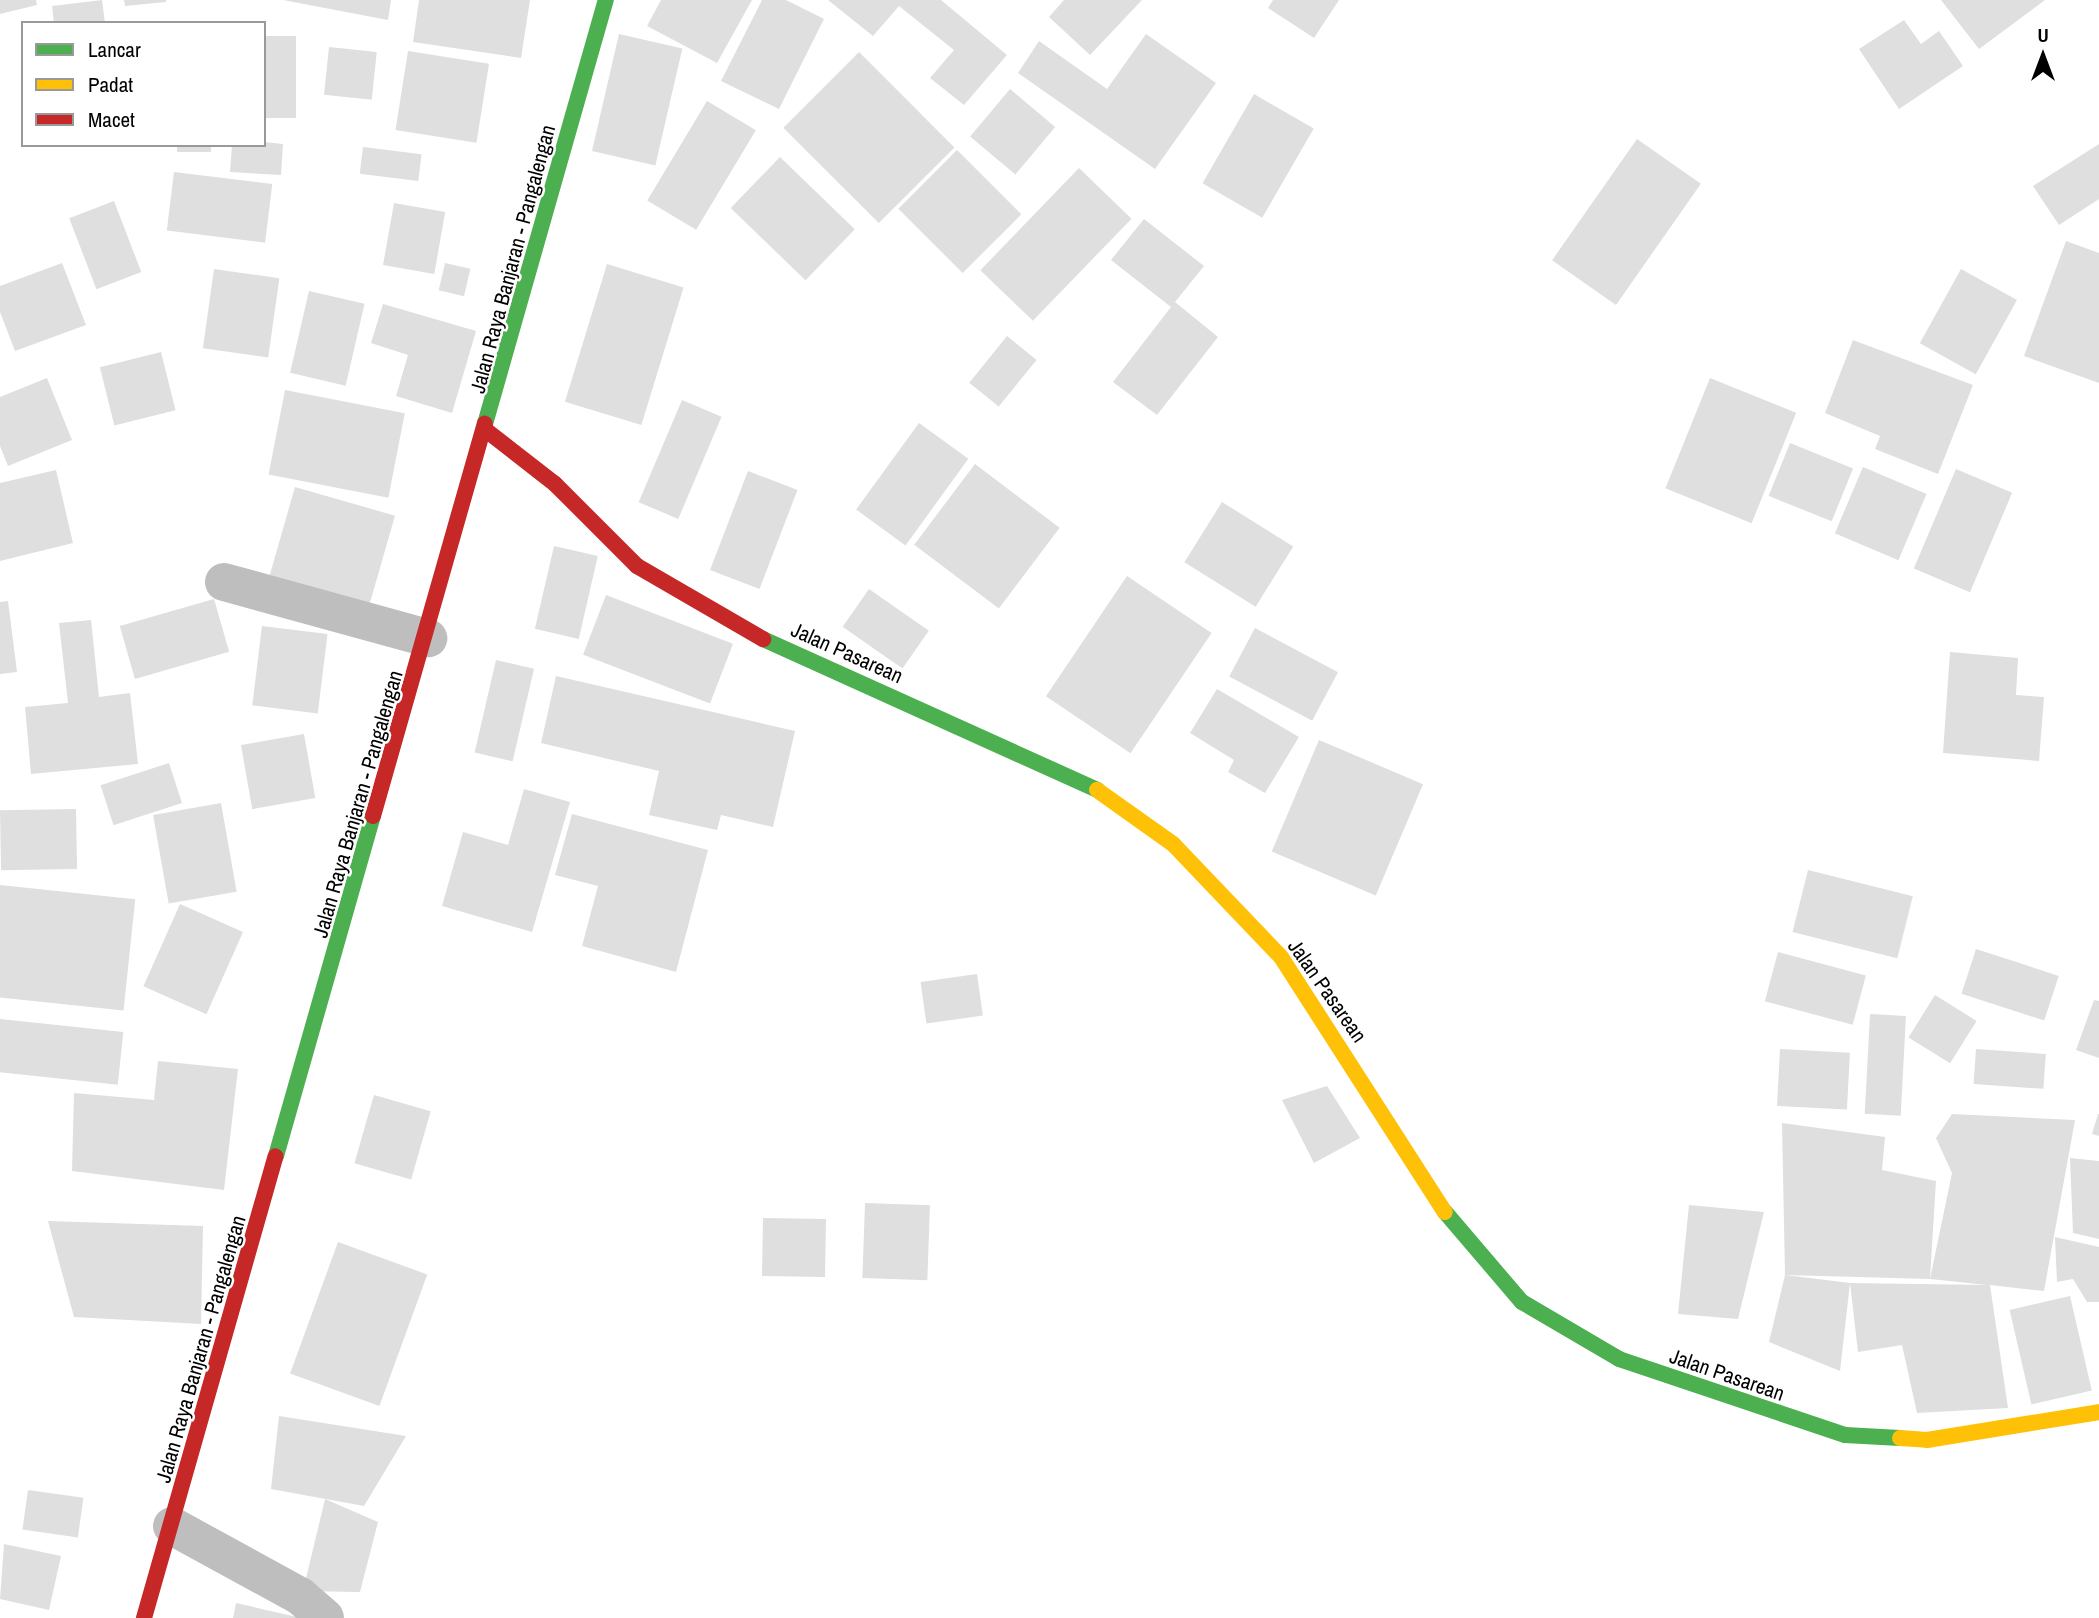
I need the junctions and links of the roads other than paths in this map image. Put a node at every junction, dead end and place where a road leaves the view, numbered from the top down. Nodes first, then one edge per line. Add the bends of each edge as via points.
1 (606, 0) edge
2 (487, 431) junction
3 (225, 582) dead end
4 (428, 638) junction
5 (2099, 1412) edge
6 (172, 1526) junction
7 (144, 1618) edge
8 (325, 1618) edge

1 - 2 street, Jalan Raya Banjaran - Pangalengan
2 - 4 street, Jalan Raya Banjaran - Pangalengan
2 - 5 street, Jalan Pasarean via 555,484 637,566 765,640 1088,783 1173,844 1281,957 1434,1200 1522,1302 1619,1359 1845,1435 1927,1440
3 - 4 street
4 - 6 street, Jalan Raya Banjaran - Pangalengan
6 - 7 street, Jalan Raya Banjaran - Pangalengan
6 - 8 street via 300,1596

